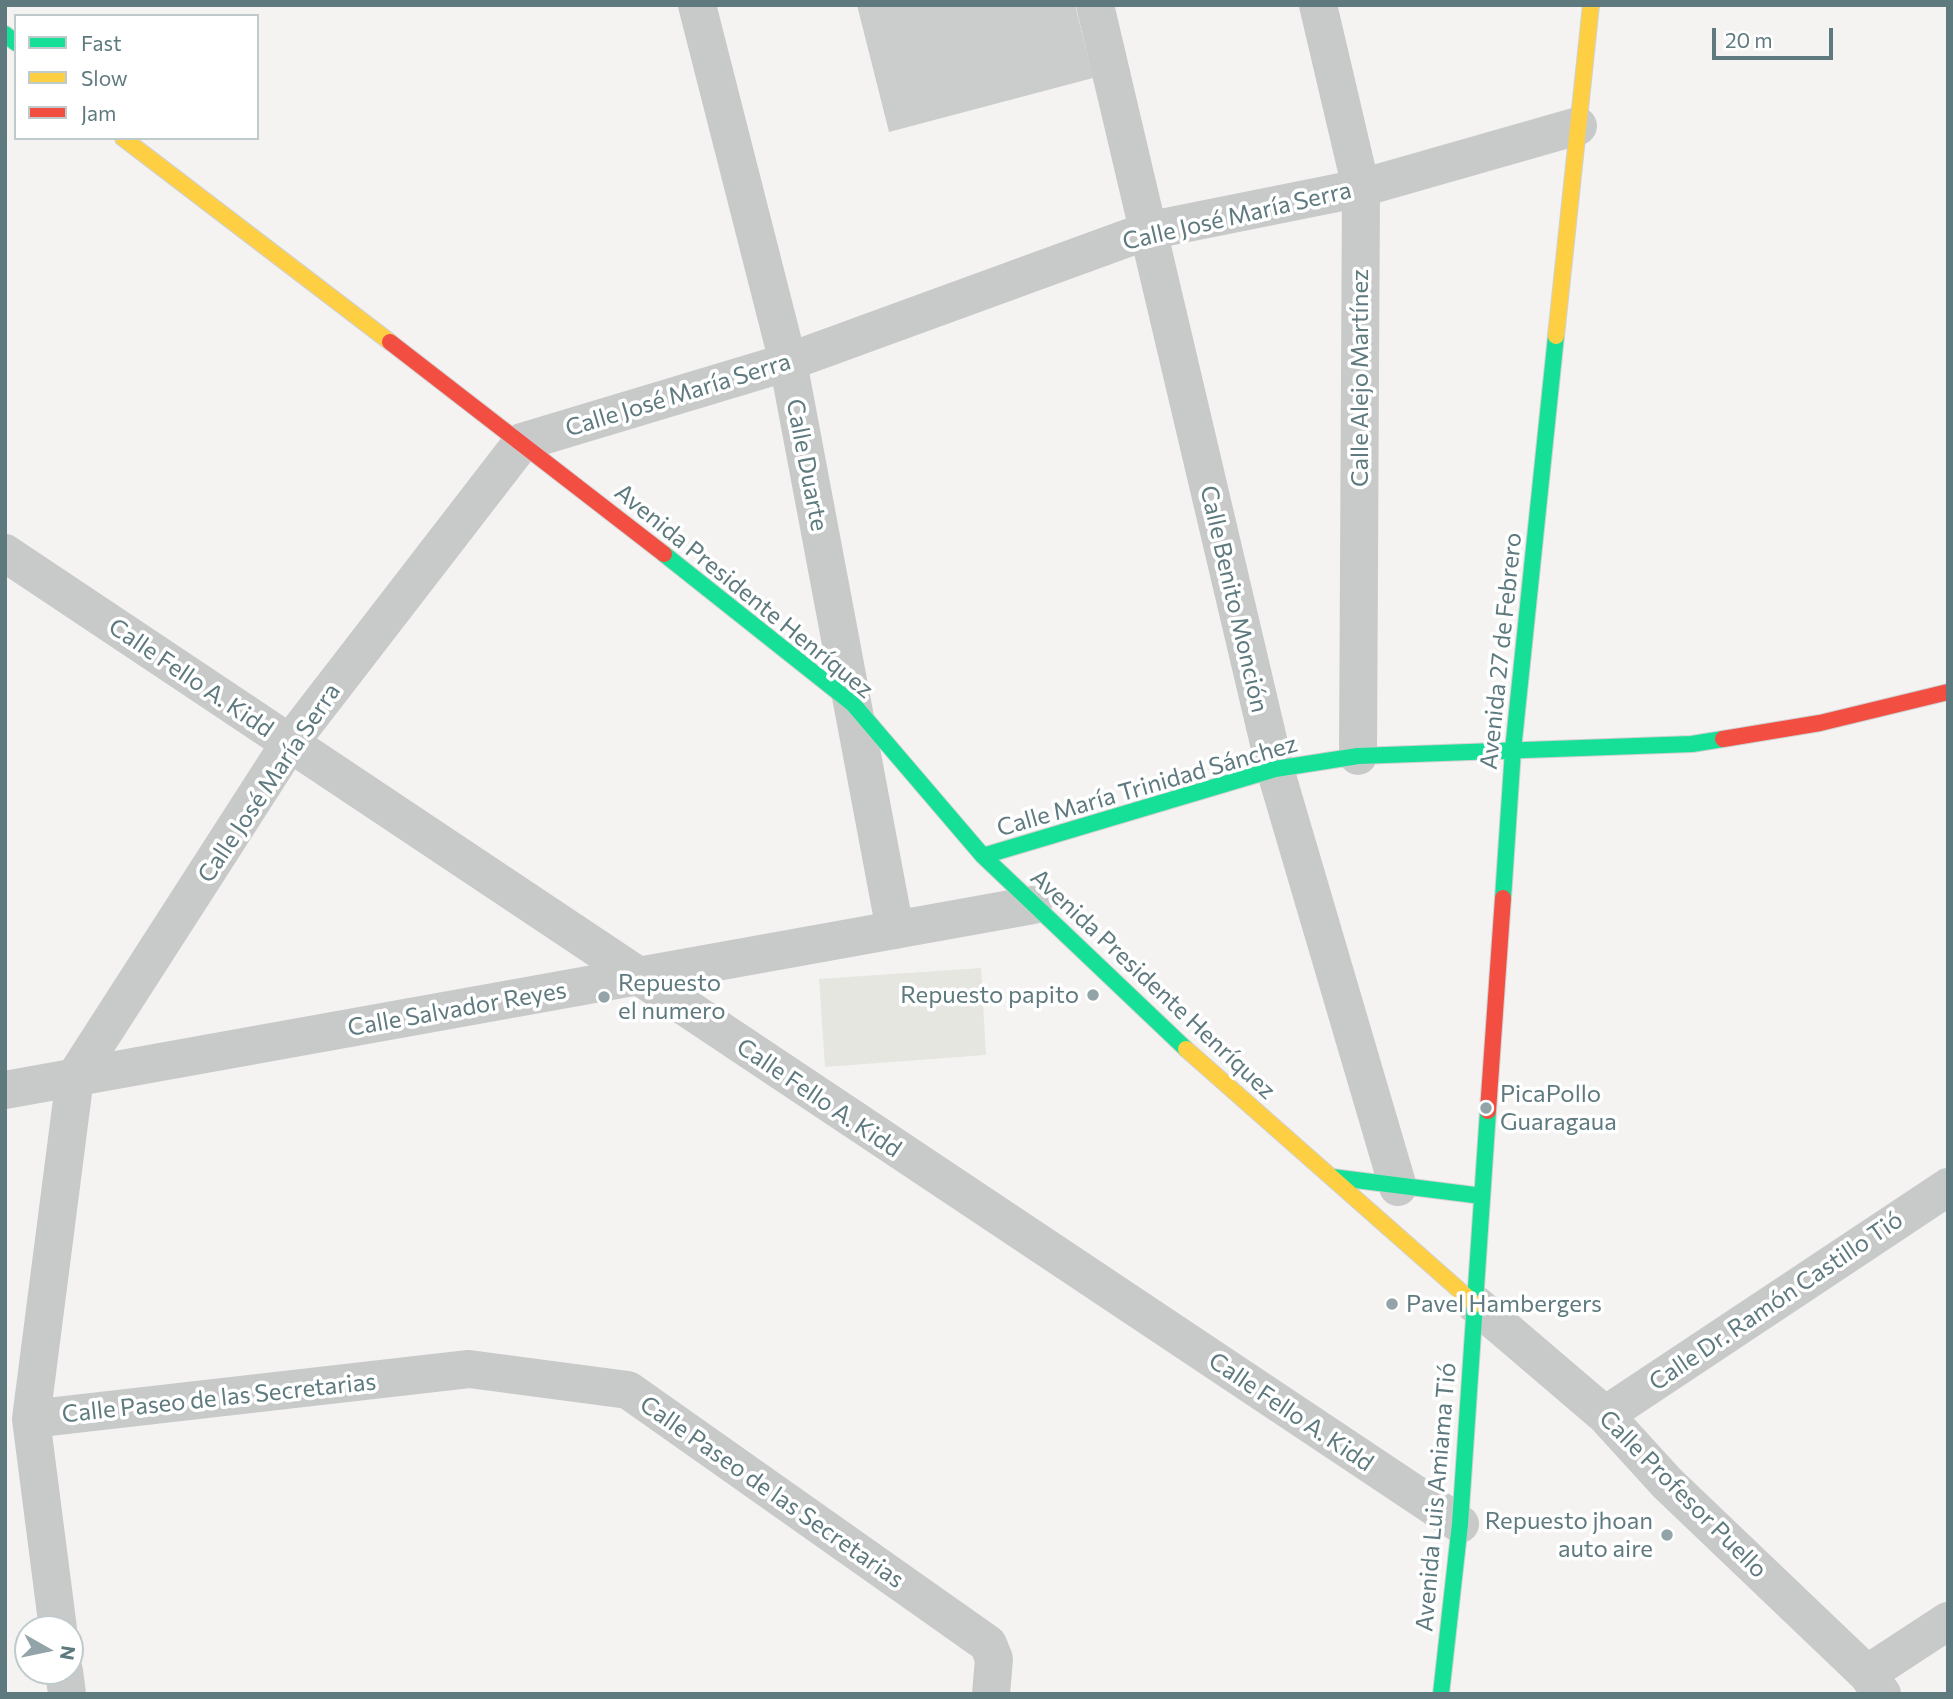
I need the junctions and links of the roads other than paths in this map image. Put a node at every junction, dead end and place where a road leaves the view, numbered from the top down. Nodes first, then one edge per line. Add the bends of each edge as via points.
1 (696, 5) edge
2 (1095, 5) edge
3 (1318, 5) edge
4 (1591, 5) edge
5 (1578, 126) junction
6 (126, 140) edge
7 (1361, 188) junction
8 (1147, 231) junction
9 (788, 362) junction
10 (522, 442) junction
11 (6, 556) edge
12 (1948, 692) edge
13 (853, 704) junction
14 (289, 744) junction
15 (1513, 750) junction
16 (1358, 756) junction
17 (1275, 769) junction
18 (983, 856) junction
19 (1033, 905) junction
20 (895, 930) junction
21 (638, 977) junction
22 (75, 1077) junction
23 (5, 1090) edge
24 (1332, 1177) junction
25 (1398, 1187) junction
26 (1948, 1187) edge
27 (1482, 1196) junction
28 (1475, 1304) junction
29 (21, 1362) edge
30 (1605, 1415) junction
31 (31, 1419) junction
32 (1460, 1524) junction
33 (56, 1615) edge
34 (1948, 1621) edge
35 (1874, 1684) edge
36 (991, 1694) edge
37 (1441, 1694) edge

1 - 9 street, Calle Duarte
2 - 8 street, Calle Benito Monción
3 - 7 street, Calle Alejo Martínez
4 - 5 main road, Avenida 27 de Febrero
5 - 7 street, Calle José María Serra
5 - 15 main road, Avenida 27 de Febrero
6 - 10 main road, Avenida Presidente Henríquez
7 - 8 street, Calle José María Serra
7 - 16 street, Calle Alejo Martínez
8 - 9 street, Calle José María Serra
8 - 17 street, Calle Benito Monción
9 - 10 street, Calle José María Serra
9 - 13 street, Calle Duarte
10 - 13 main road, Avenida Presidente Henríquez
10 - 14 street, Calle José María Serra
11 - 14 street, Calle Fello A. Kidd
12 - 15 main road, Calle María Trinidad Sánchez via 1820,723 1692,744
13 - 18 main road, Avenida Presidente Henríquez
13 - 20 street, Calle Duarte
14 - 21 street, Calle Fello A. Kidd
14 - 22 street, Calle José María Serra
15 - 16 main road, Calle María Trinidad Sánchez
15 - 27 main road, Avenida 27 de Febrero
16 - 17 main road, Calle María Trinidad Sánchez
17 - 18 main road, Calle María Trinidad Sánchez
17 - 25 street, Calle Benito Monción
18 - 19 main road, Avenida Presidente Henríquez
19 - 20 street, Calle Salvador Reyes
19 - 24 main road, Avenida Presidente Henríquez via 1154,1021
20 - 21 street, Calle Salvador Reyes
21 - 22 street, Calle Salvador Reyes
21 - 32 street, Calle Fello A. Kidd
22 - 23 street, Calle Salvador Reyes
22 - 29 street
24 - 25 main road
24 - 28 main road, Avenida Presidente Henríquez
25 - 27 main road
26 - 30 street, Calle Dr. Ramón Castillo Tió
27 - 28 main road, Avenida 27 de Febrero
28 - 30 street, Calle Profesor Puello
28 - 32 main road, Avenida Luis Amiama Tió
29 - 31 street
30 - 35 street, Calle Profesor Puello via 1667,1483
31 - 33 street
31 - 36 street, Calle Paseo de las Secretarias via 469,1369 628,1390 988,1644 994,1659
32 - 37 main road, Avenida Luis Amiama Tió
34 - 35 street

